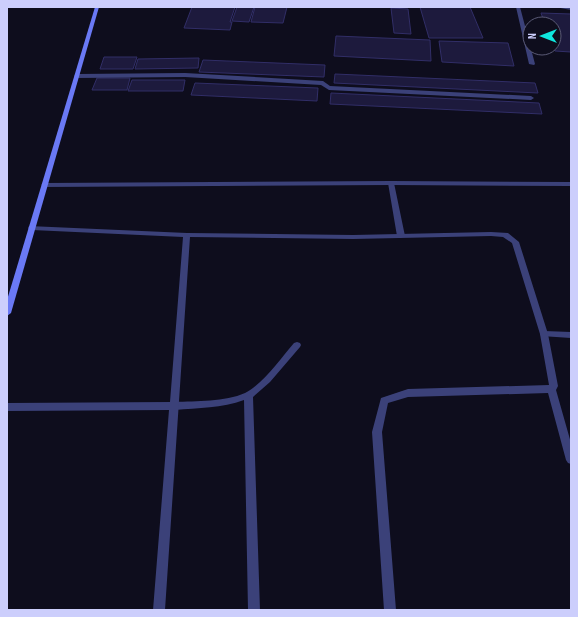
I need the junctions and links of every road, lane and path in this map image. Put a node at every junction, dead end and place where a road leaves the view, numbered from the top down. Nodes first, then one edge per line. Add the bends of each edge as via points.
1 (97, 7) edge
2 (518, 7) edge
3 (556, 7) edge
4 (571, 9) edge
5 (532, 64) dead end
6 (77, 76) junction
7 (531, 98) dead end
8 (391, 183) junction
9 (571, 184) edge
10 (44, 185) junction
11 (32, 228) junction
12 (187, 235) junction
13 (401, 236) junction
14 (7, 313) edge
15 (544, 334) junction
16 (571, 335) edge
17 (298, 345) dead end
18 (551, 389) junction
19 (248, 395) junction
20 (174, 406) junction
21 (7, 407) edge
22 (571, 460) edge
23 (159, 610) edge
24 (254, 610) edge
25 (390, 610) edge

1 - 6 street
2 - 5 street
3 - 4 street
6 - 7 street via 185,75 323,83 329,88
6 - 10 street
8 - 9 street
8 - 10 street
8 - 13 street
10 - 11 street
11 - 12 street
11 - 14 street
12 - 13 street
12 - 20 street
13 - 15 street via 505,235 515,242
15 - 16 street
15 - 18 street via 554,386
17 - 19 street
18 - 22 street
18 - 25 street via 408,393 384,401 377,432
19 - 20 street via 232,400
19 - 24 street
20 - 21 street
20 - 23 street

